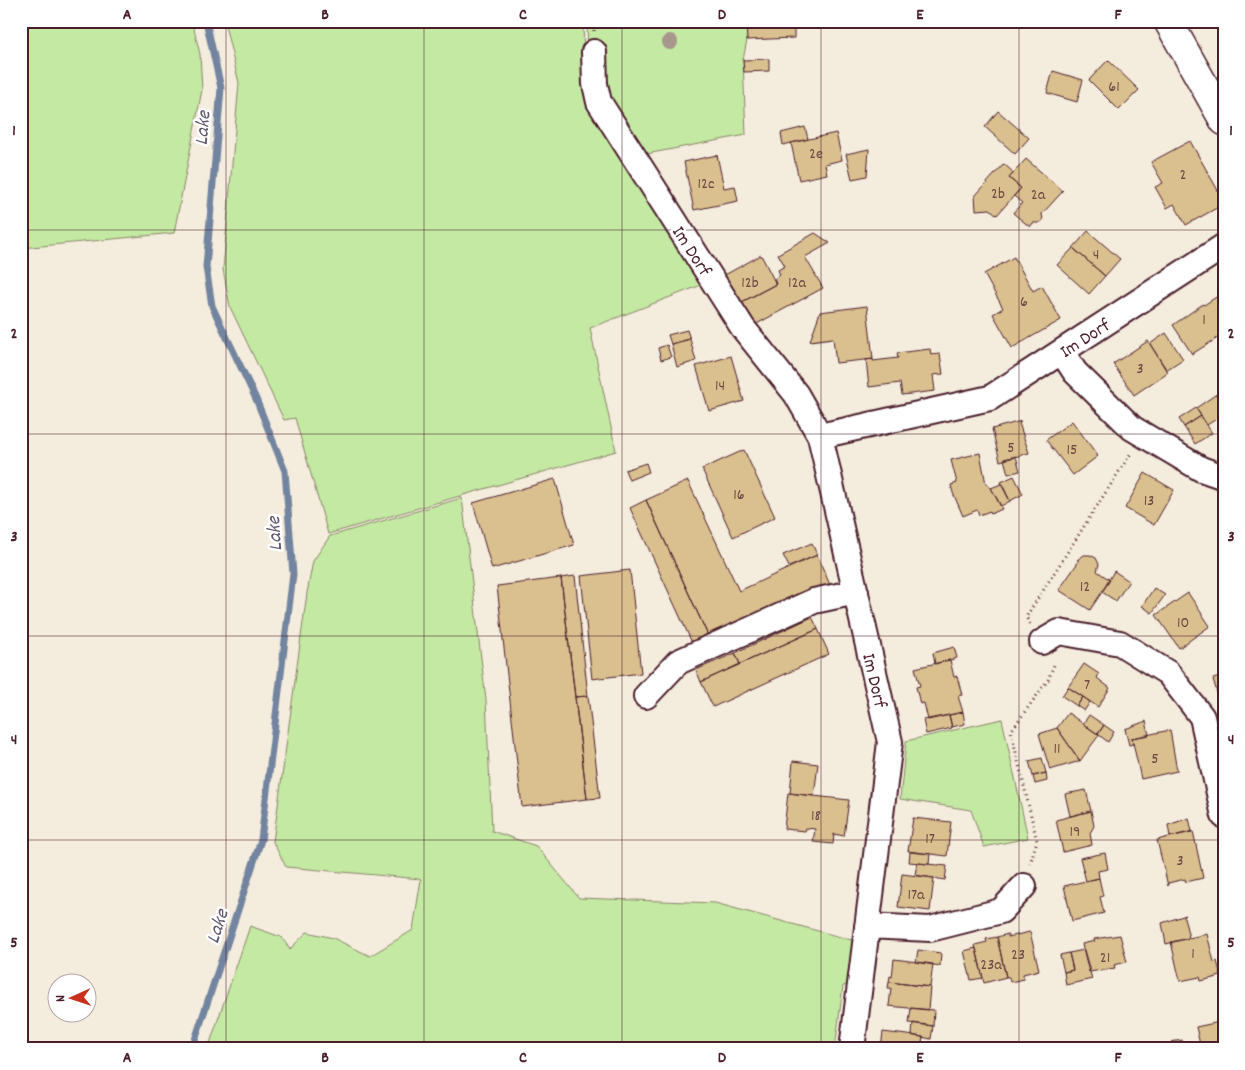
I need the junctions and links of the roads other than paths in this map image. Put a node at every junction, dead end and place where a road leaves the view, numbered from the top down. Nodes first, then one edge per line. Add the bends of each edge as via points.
1 (1168, 21) edge
2 (594, 52) dead end
3 (1224, 121) edge
4 (1224, 246) edge
5 (1062, 352) junction
6 (820, 436) junction
7 (1224, 478) edge
8 (856, 592) junction
9 (1042, 642) road end
10 (646, 696) dead end
11 (1224, 816) edge
12 (1024, 886) road end
13 (867, 926) junction
14 (852, 1049) edge

1 - 3 main road
2 - 6 street, Im Dorf via 599,102 743,328 796,394
4 - 5 street, Im Dorf
5 - 6 street, Im Dorf via 990,398
5 - 7 street via 1075,372 1132,428 1201,469
6 - 8 street, Im Dorf
8 - 10 street via 814,601 678,662
8 - 13 street, Im Dorf via 890,742
9 - 11 street via 1059,632 1120,643 1168,673 1202,717
12 - 13 street via 1001,912 930,929
13 - 14 street, Im Dorf

